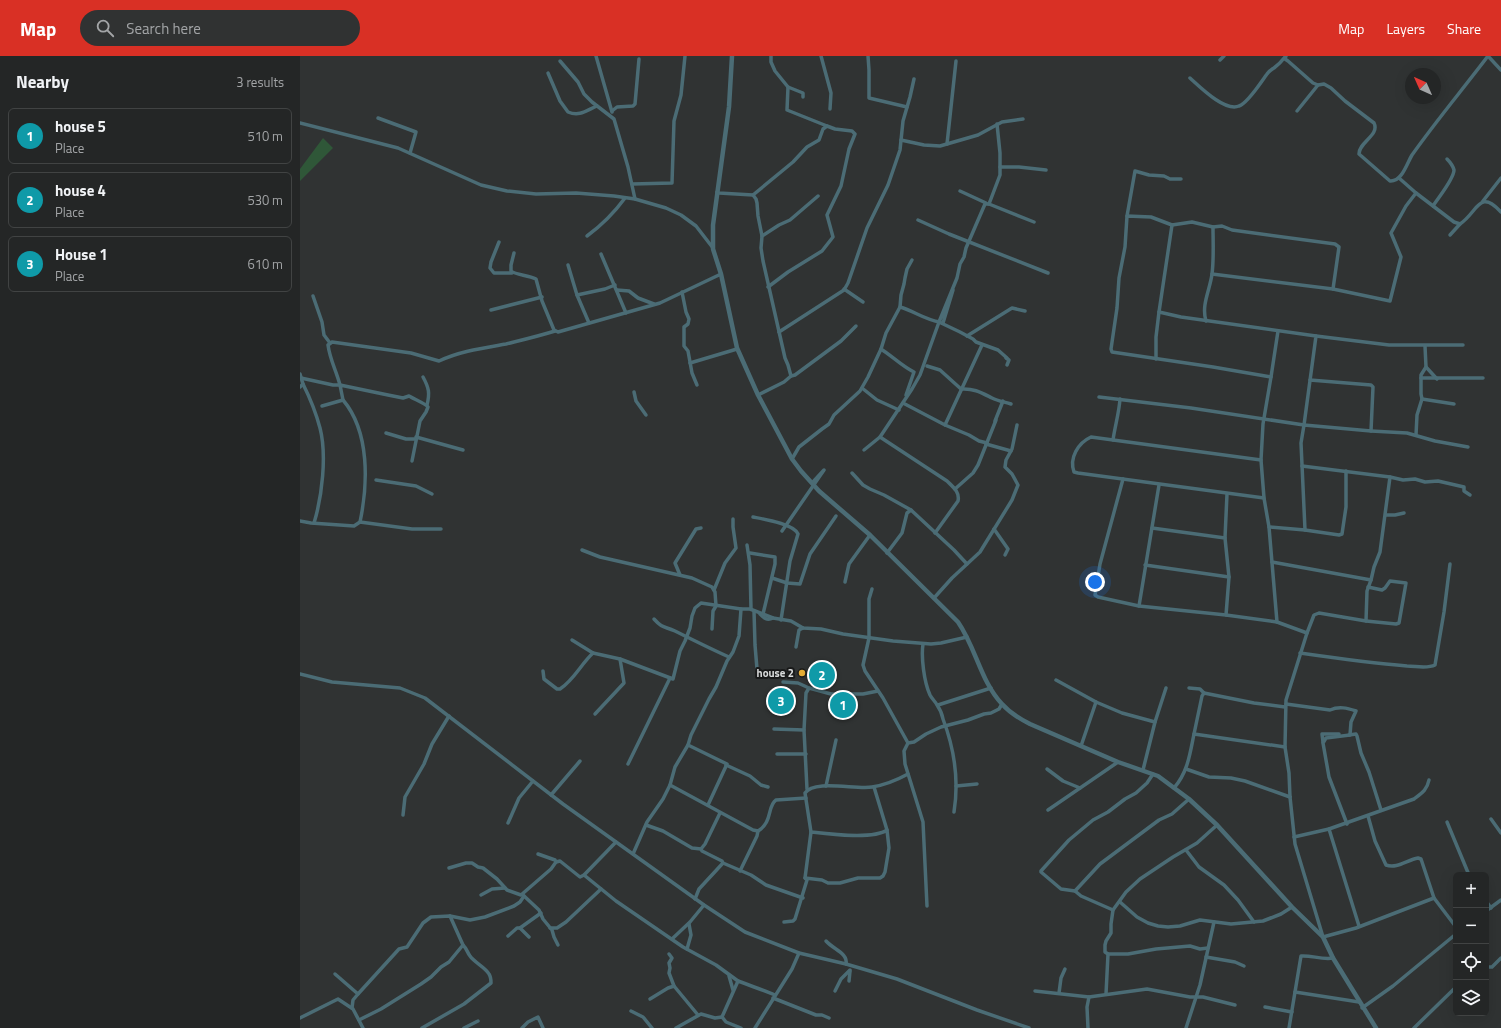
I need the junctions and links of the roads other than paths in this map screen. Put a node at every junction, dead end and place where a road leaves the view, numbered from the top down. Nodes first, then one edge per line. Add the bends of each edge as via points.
1 (596, 56) edge
2 (685, 56) edge
3 (732, 56) edge
4 (771, 56) edge
5 (821, 56) edge
6 (868, 56) edge
7 (1224, 56) edge
8 (1488, 56) edge
9 (1285, 57) edge
10 (639, 59) dead end
11 (1220, 60) dead end
12 (560, 61) dead end
13 (956, 61) dead end
14 (1501, 70) edge
15 (548, 73) dead end
16 (1190, 78) dead end
17 (914, 79) dead end
18 (1318, 85) junction
19 (788, 87) junction
20 (803, 97) dead end
21 (597, 106) junction
22 (907, 107) junction
23 (830, 109) dead end
24 (612, 111) junction
25 (1297, 111) dead end
26 (378, 118) dead end
27 (614, 119) junction
28 (1023, 119) dead end
29 (300, 122) edge
30 (997, 124) junction
31 (827, 126) junction
32 (901, 140) junction
33 (947, 144) junction
34 (410, 153) junction
35 (1447, 159) dead end
36 (1000, 167) junction
37 (1046, 170) dead end
38 (1399, 178) junction
39 (1501, 178) edge
40 (1181, 179) dead end
41 (632, 184) junction
42 (960, 191) dead end
43 (717, 192) junction
44 (1416, 193) junction
45 (752, 195) junction
46 (818, 196) dead end
47 (625, 198) junction
48 (635, 199) junction
49 (1483, 202) junction
50 (988, 204) junction
51 (1433, 206) junction
52 (1501, 212) edge
53 (1127, 216) junction
54 (918, 220) dead end
55 (1034, 222) dead end
56 (1460, 224) junction
57 (1172, 225) junction
58 (1213, 227) junction
59 (1450, 235) dead end
60 (587, 236) dead end
61 (762, 236) junction
62 (499, 242) dead end
63 (970, 242) junction
64 (713, 249) junction
65 (514, 253) dead end
66 (601, 254) dead end
67 (912, 260) dead end
68 (568, 265) dead end
69 (512, 273) junction
70 (1048, 273) dead end
71 (721, 274) junction
72 (1212, 274) junction
73 (615, 285) junction
74 (768, 287) junction
75 (844, 289) junction
76 (617, 290) junction
77 (1333, 290) junction
78 (682, 292) junction
79 (578, 295) junction
80 (313, 296) dead end
81 (542, 297) junction
82 (863, 302) dead end
83 (655, 304) junction
84 (900, 307) junction
85 (491, 310) dead end
86 (1025, 311) dead end
87 (1159, 312) junction
88 (626, 313) junction
89 (1206, 320) junction
90 (941, 322) junction
91 (589, 323) junction
92 (856, 326) dead end
93 (555, 331) junction
94 (1278, 331) junction
95 (779, 332) junction
96 (967, 336) junction
97 (1316, 336) junction
98 (330, 343) junction
99 (982, 345) junction
100 (1463, 345) dead end
101 (1425, 346) junction
102 (882, 349) junction
103 (737, 350) junction
104 (1007, 358) junction
105 (1156, 359) junction
106 (690, 363) junction
107 (1006, 365) dead end
108 (927, 366) dead end
109 (1426, 367) junction
110 (301, 376) edge
111 (791, 376) junction
112 (423, 377) dead end
113 (1271, 377) junction
114 (1421, 378) junction
115 (1483, 378) dead end
116 (1437, 379) junction
117 (1310, 380) junction
118 (340, 385) junction
119 (301, 386) edge
120 (697, 386) dead end
121 (862, 388) junction
122 (961, 389) junction
123 (634, 392) dead end
124 (758, 394) junction
125 (1099, 397) dead end
126 (1422, 399) junction
127 (343, 400) junction
128 (1120, 400) junction
129 (904, 401) junction
130 (1003, 402) junction
131 (1011, 404) dead end
132 (1454, 404) dead end
133 (427, 405) junction
134 (322, 406) dead end
135 (899, 410) junction
136 (646, 415) dead end
137 (1263, 418) junction
138 (996, 420) dead end
139 (945, 425) junction
140 (1017, 425) dead end
141 (1304, 425) junction
142 (1371, 431) junction
143 (386, 433) dead end
144 (1416, 435) junction
145 (880, 437) junction
146 (416, 438) junction
147 (1114, 440) junction
148 (986, 444) junction
149 (1468, 447) dead end
150 (463, 450) dead end
151 (864, 450) dead end
152 (1011, 451) junction
153 (792, 459) junction
154 (1261, 460) junction
155 (412, 461) dead end
156 (1302, 466) junction
157 (1346, 472) junction
158 (852, 473) dead end
159 (1390, 477) junction
160 (1123, 479) junction
161 (376, 480) dead end
162 (812, 483) junction
163 (1159, 485) junction
164 (955, 489) junction
165 (432, 494) dead end
166 (1227, 494) junction
167 (1470, 495) dead end
168 (1264, 498) junction
169 (912, 511) dead end
170 (1404, 513) dead end
171 (1386, 515) junction
172 (836, 516) dead end
173 (753, 517) dead end
174 (733, 519) dead end
175 (300, 521) edge
176 (360, 522) junction
177 (314, 523) junction
178 (782, 524) junction
179 (1269, 527) junction
180 (701, 528) dead end
181 (1152, 528) junction
182 (441, 529) dead end
183 (994, 529) junction
184 (1305, 530) junction
185 (782, 531) junction
186 (935, 533) junction
187 (870, 535) junction
188 (779, 537) dead end
189 (1225, 538) junction
190 (747, 546) dead end
191 (582, 550) dead end
192 (887, 552) junction
193 (750, 553) dead end
194 (1005, 555) dead end
195 (1272, 562) junction
196 (967, 564) junction
197 (1450, 564) dead end
198 (1146, 565) junction
199 (680, 575) junction
200 (1229, 577) junction
201 (772, 578) junction
202 (1371, 580) junction
203 (787, 582) junction
204 (845, 582) dead end
205 (1368, 587) junction
206 (872, 589) dead end
207 (714, 590) junction
208 (934, 598) junction
209 (716, 606) junction
210 (1139, 606) junction
211 (741, 609) junction
212 (752, 610) junction
213 (761, 614) junction
214 (1226, 615) junction
215 (654, 619) dead end
216 (781, 620) junction
217 (1366, 621) junction
218 (1277, 622) junction
219 (803, 628) junction
220 (712, 629) dead end
221 (1307, 633) junction
222 (967, 637) junction
223 (686, 638) junction
224 (869, 638) junction
225 (572, 640) dead end
226 (923, 644) junction
227 (796, 647) dead end
228 (593, 653) junction
229 (1300, 653) junction
230 (729, 658) junction
231 (620, 659) junction
232 (757, 669) dead end
233 (543, 671) dead end
234 (300, 674) edge
235 (670, 678) junction
236 (1056, 680) dead end
237 (783, 682) dead end
238 (809, 688) junction
239 (990, 688) junction
240 (1166, 688) dead end
241 (1189, 688) dead end
242 (878, 691) junction
243 (1204, 693) junction
244 (1096, 702) junction
245 (1002, 704) junction
246 (938, 705) junction
247 (1286, 706) junction
248 (595, 714) dead end
249 (449, 716) junction
250 (1155, 722) junction
251 (946, 726) junction
252 (774, 729) dead end
253 (804, 730) junction
254 (1194, 734) junction
255 (1350, 735) junction
256 (836, 740) dead end
257 (908, 744) junction
258 (688, 745) junction
259 (1081, 746) junction
260 (1285, 747) junction
261 (777, 754) dead end
262 (806, 754) junction
263 (580, 761) dead end
264 (1118, 762) junction
265 (628, 764) dead end
266 (726, 765) junction
267 (1047, 768) dead end
268 (1186, 769) junction
269 (1143, 770) junction
270 (908, 774) junction
271 (1153, 774) junction
272 (1429, 780) dead end
273 (533, 781) junction
274 (977, 784) dead end
275 (670, 785) junction
276 (826, 786) junction
277 (956, 786) junction
278 (768, 787) dead end
279 (874, 787) junction
280 (1080, 788) junction
281 (1174, 788) junction
282 (807, 789) junction
283 (551, 795) junction
284 (1290, 797) junction
285 (806, 798) junction
286 (1189, 799) junction
287 (708, 805) junction
288 (1048, 810) dead end
289 (1381, 810) junction
290 (954, 812) dead end
291 (720, 813) junction
292 (403, 815) dead end
293 (1368, 816) junction
294 (1492, 819) dead end
295 (1446, 822) dead end
296 (508, 823) dead end
297 (1347, 824) junction
298 (646, 825) junction
299 (1217, 825) junction
300 (1329, 829) junction
301 (886, 830) junction
302 (758, 831) junction
303 (811, 832) junction
304 (1501, 833) edge
305 (1294, 837) junction
306 (616, 842) junction
307 (701, 849) junction
308 (1186, 850) junction
309 (538, 854) dead end
310 (632, 854) junction
311 (556, 862) junction
312 (722, 863) junction
313 (449, 868) dead end
314 (740, 871) junction
315 (1468, 872) edge
316 (584, 876) junction
317 (805, 878) junction
318 (505, 888) junction
319 (601, 889) junction
320 (1075, 891) junction
321 (481, 895) dead end
322 (523, 895) junction
323 (802, 898) junction
324 (1434, 898) junction
325 (695, 899) junction
326 (1501, 900) edge
327 (1120, 902) junction
328 (704, 905) junction
329 (927, 906) dead end
330 (1292, 907) junction
331 (1490, 908) edge
332 (1114, 910) junction
333 (541, 913) junction
334 (450, 916) junction
335 (784, 922) dead end
336 (1214, 922) junction
337 (1254, 922) junction
338 (1453, 923) edge
339 (689, 924) junction
340 (1359, 926) junction
341 (520, 928) junction
342 (550, 928) junction
343 (508, 936) dead end
344 (1453, 936) edge
345 (529, 937) dead end
346 (1323, 937) junction
347 (672, 939) junction
348 (826, 941) dead end
349 (463, 945) junction
350 (558, 945) dead end
351 (1208, 948) junction
352 (687, 949) junction
353 (799, 953) junction
354 (669, 954) dead end
355 (1108, 954) junction
356 (1206, 957) junction
357 (1333, 958) junction
358 (1501, 958) edge
359 (846, 964) junction
360 (1244, 966) dead end
361 (1489, 967) edge
362 (850, 968) junction
363 (1065, 969) dead end
364 (335, 974) dead end
365 (729, 976) junction
366 (738, 981) junction
367 (849, 981) dead end
368 (674, 986) junction
369 (1453, 989) edge
370 (734, 991) junction
371 (835, 991) dead end
372 (1035, 992) dead end
373 (1295, 992) junction
374 (1059, 993) junction
375 (358, 994) junction
376 (1106, 994) junction
377 (774, 997) junction
378 (1089, 997) junction
379 (1194, 998) junction
380 (650, 999) dead end
381 (1358, 1002) junction
382 (1235, 1005) dead end
383 (1266, 1007) dead end
384 (352, 1008) junction
385 (1362, 1008) junction
386 (631, 1011) dead end
387 (1292, 1012) junction
388 (698, 1016) junction
389 (722, 1017) junction
390 (300, 1018) edge
391 (829, 1018) dead end
392 (359, 1020) junction
393 (478, 1021) dead end
394 (1419, 1024) junction
395 (363, 1028) edge
396 (422, 1028) edge
397 (464, 1028) edge
398 (522, 1028) edge
399 (543, 1028) edge
400 (652, 1028) edge
401 (676, 1028) edge
402 (741, 1028) edge
403 (755, 1028) edge
404 (1029, 1028) edge
405 (1088, 1028) edge
406 (1186, 1028) edge
407 (1289, 1028) edge
408 (1376, 1028) edge
409 (1414, 1028) edge
410 (1422, 1028) edge

1 - 24 street
2 - 41 street via 682,95 674,121 672,183
3 - 43 street via 729,107
4 - 19 street via 775,71
5 - 23 street via 831,93
6 - 22 street via 869,98
7 - 11 street
8 - 14 street
8 - 38 street via 1411,156
9 - 16 street via 1268,72 1240,106 1232,108
9 - 18 street via 1313,84
10 - 24 street via 636,104 617,107
12 - 21 street via 578,82 584,94
13 - 33 street
15 - 21 street via 560,101 568,112 577,115
17 - 22 street
18 - 25 street
18 - 38 street via 1324,84 1331,88 1374,122 1375,129 1361,146 1359,154 1390,181
19 - 20 street via 803,93
19 - 31 street via 787,110
21 - 27 street
22 - 32 street
24 - 27 street
26 - 34 street via 416,132
27 - 41 street
28 - 30 street
29 - 34 street
30 - 33 street via 978,135
30 - 36 street
31 - 45 street via 819,140 807,147 793,162
31 - 74 street via 852,131 855,134 841,186 827,215 833,237 822,251
32 - 33 street via 924,146
32 - 75 street via 888,185 867,228 852,276
34 - 47 street via 492,188 536,194 582,194
35 - 51 street via 1454,168 1453,174
36 - 37 street via 1020,166
36 - 50 street via 1000,175
38 - 44 street
39 - 49 street
40 - 53 street via 1135,171
41 - 48 street
42 - 50 street
43 - 45 street
43 - 64 street via 712,225
44 - 51 street
44 - 77 street via 1390,233 1401,256 1390,301
45 - 61 street via 758,204
46 - 61 street via 790,220
47 - 48 street
47 - 60 street via 602,225
48 - 64 street via 681,215 696,226
49 - 52 street via 1491,202
49 - 56 street
50 - 55 street
50 - 63 street via 985,205
51 - 56 street
53 - 57 street via 1151,217
53 - 105 street via 1111,351
54 - 63 street
56 - 59 street
57 - 58 street via 1192,222
57 - 87 street
58 - 72 street
58 - 77 street via 1222,226 1232,230 1337,245 1339,247
61 - 74 street via 761,248
62 - 69 street via 490,268 494,273
63 - 70 street
63 - 90 street
64 - 71 street
65 - 69 street
66 - 73 street
67 - 84 street via 904,278
68 - 79 street
69 - 81 street via 536,279
71 - 78 street
71 - 103 street
72 - 77 street
72 - 89 street via 1204,308
73 - 76 street
73 - 79 street
74 - 95 street
75 - 82 street
75 - 95 street
76 - 83 street via 629,291 638,298
76 - 88 street
78 - 83 street
78 - 106 street via 689,319 684,327 684,346
79 - 91 street
80 - 98 street via 324,336
81 - 85 street
81 - 93 street
83 - 88 street
84 - 90 street via 925,319
84 - 102 street via 886,333
86 - 96 street via 1012,308
87 - 89 street
87 - 105 street
88 - 91 street
89 - 94 street
90 - 90 street via 953,290
90 - 96 street
90 - 104 street via 976,338
90 - 129 street via 916,382
91 - 93 street
92 - 111 street via 841,341 795,376
93 - 98 street via 482,347 440,361 411,353
94 - 97 street
94 - 113 street
95 - 111 street via 784,358
96 - 99 street
97 - 101 street via 1389,345
97 - 117 street
98 - 118 street via 330,357
99 - 104 street via 998,350
99 - 122 street
100 - 101 street
101 - 109 street
102 - 121 street
102 - 129 street via 914,372
103 - 106 street
103 - 124 street
104 - 107 street via 1009,360
105 - 113 street
106 - 120 street
108 - 122 street via 940,370
109 - 114 street
109 - 116 street
110 - 118 street
110 - 119 street
111 - 124 street
112 - 133 street via 430,394
113 - 137 street
114 - 116 street
114 - 126 street
115 - 116 street
117 - 141 street
117 - 142 street via 1371,385
118 - 127 street
118 - 133 street via 403,398 409,396
119 - 177 street via 313,408 320,428 322,446 322,488
121 - 135 street via 877,400
121 - 153 street via 834,415 829,424 799,448
122 - 130 street via 970,388
122 - 139 street
123 - 136 street via 636,401
124 - 153 street
125 - 128 street
126 - 132 street
126 - 144 street via 1417,415
127 - 134 street
127 - 176 street via 350,409 360,433 364,454 365,479
128 - 137 street
128 - 147 street
129 - 135 street
129 - 139 street
130 - 131 street
130 - 148 street
133 - 146 street via 428,410 420,421
135 - 145 street
137 - 141 street
137 - 154 street
138 - 148 street
139 - 148 street
140 - 152 street
141 - 142 street
141 - 156 street via 1301,444
142 - 144 street
143 - 146 street via 406,439
144 - 149 street
145 - 151 street
145 - 164 street via 947,481
146 - 150 street
146 - 155 street
147 - 154 street
147 - 160 street via 1091,437 1083,440 1074,453 1072,467 1074,472 1078,473
148 - 152 street
148 - 164 street via 973,473
152 - 183 street via 1005,467 1018,485
153 - 162 street
154 - 168 street
156 - 157 street
156 - 184 street
157 - 159 street
157 - 184 street via 1346,507 1342,534
158 - 169 street via 863,485
159 - 167 street via 1460,485
159 - 171 street
160 - 163 street
160 - 210 street via 1100,564 1095,595 1098,598
161 - 165 street via 416,486
162 - 185 street via 824,470
162 - 187 street
163 - 166 street
163 - 181 street
164 - 186 street via 958,501
166 - 168 street
166 - 189 street
168 - 179 street
170 - 171 street
171 - 202 street via 1380,552
172 - 203 street via 810,554 800,584
173 - 178 street
174 - 207 street via 736,548 725,563
175 - 177 street
176 - 177 street via 354,526
176 - 182 street via 412,529
178 - 185 street
178 - 203 street via 794,529 798,534
179 - 184 street
179 - 195 street
180 - 199 street via 696,529 674,563
181 - 189 street
181 - 198 street
183 - 194 street via 1008,549
183 - 196 street via 980,552
185 - 188 street
186 - 192 street via 909,510 902,533
186 - 196 street
187 - 192 street
187 - 204 street via 849,564
189 - 200 street
190 - 212 street
191 - 199 street via 600,557
192 - 208 street
193 - 201 street via 775,557
195 - 202 street
195 - 218 street
196 - 208 street
197 - 229 street via 1435,665 1431,667 1377,664
198 - 200 street
198 - 210 street
199 - 207 street via 692,578
200 - 214 street
201 - 203 street
201 - 213 street
202 - 205 street
203 - 216 street
205 - 217 street
205 - 217 street via 1384,590 1390,581 1406,583 1400,623
206 - 224 street via 869,599
207 - 209 street
208 - 222 street via 958,622
209 - 211 street
209 - 220 street via 713,611
209 - 223 street via 701,603 697,606
210 - 214 street
211 - 212 street
211 - 230 street via 739,636
212 - 213 street
212 - 232 street
213 - 216 street
214 - 218 street
215 - 223 street via 660,627
216 - 219 street via 791,621
217 - 221 street via 1319,613 1314,615
218 - 221 street
219 - 224 street
219 - 227 street via 799,630
221 - 229 street
222 - 226 street
222 - 239 street
223 - 230 street
223 - 235 street via 673,679
224 - 226 street
224 - 242 street via 865,671
225 - 228 street
226 - 246 street via 922,659 928,687
228 - 231 street
228 - 233 street via 560,689 544,679
229 - 247 street
230 - 258 street
231 - 235 street
231 - 248 street via 624,683
234 - 249 street via 332,682 400,688 425,698
235 - 265 street
236 - 244 street
237 - 238 street via 798,683
238 - 242 street via 831,694
238 - 253 street via 806,693
239 - 245 street
239 - 246 street
240 - 250 street
241 - 243 street via 1200,689
242 - 257 street
243 - 247 street via 1254,703
243 - 254 street
244 - 250 street
244 - 259 street
245 - 251 street via 991,713
245 - 259 street via 1030,724
246 - 251 street
247 - 255 street via 1330,710 1336,707 1356,711
247 - 260 street
249 - 273 street
249 - 292 street via 405,797
250 - 269 street
251 - 257 street
251 - 277 street via 953,752
252 - 253 street
253 - 262 street
254 - 260 street
254 - 268 street
255 - 289 street via 1358,736 1361,753
255 - 297 street via 1326,738 1323,742 1329,777
256 - 276 street
257 - 270 street via 904,748
258 - 266 street
258 - 275 street via 675,767
259 - 264 street
260 - 284 street
261 - 262 street
262 - 282 street
263 - 283 street
264 - 269 street
264 - 280 street
266 - 278 street
266 - 287 street
267 - 280 street via 1064,781
268 - 281 street
268 - 284 street via 1209,777 1245,781
269 - 271 street
270 - 279 street
270 - 329 street via 923,822
271 - 281 street
271 - 320 street via 1136,793 1093,820 1069,840 1042,869 1041,872 1062,890
272 - 289 street via 1428,787 1414,800
273 - 283 street
273 - 296 street via 519,798
274 - 277 street
275 - 287 street
275 - 298 street
276 - 279 street
276 - 282 street
277 - 290 street
279 - 301 street
280 - 288 street
281 - 286 street
282 - 285 street
283 - 306 street
284 - 305 street
285 - 302 street via 776,800 771,805 767,822
285 - 303 street
286 - 299 street
286 - 320 street via 1172,814 1159,820 1100,864
287 - 291 street
289 - 293 street
291 - 302 street
291 - 307 street
293 - 297 street
293 - 324 street via 1375,841 1386,865 1421,859
294 - 304 street
295 - 315 street
297 - 300 street
298 - 307 street via 663,831 689,847
298 - 310 street
299 - 308 street
299 - 330 street
300 - 305 street
300 - 340 street
301 - 303 street via 877,835
301 - 317 street via 889,848 885,872 880,878 858,878 828,883
302 - 314 street
303 - 317 street
305 - 346 street
306 - 310 street
306 - 316 street
307 - 312 street via 722,860
308 - 327 street via 1140,879 1126,892
308 - 337 street via 1199,867 1224,885
309 - 311 street
310 - 325 street
311 - 316 street via 565,864 578,876
311 - 322 street
312 - 314 street
312 - 325 street via 699,888
313 - 318 street via 472,863 483,868
314 - 323 street via 766,885
316 - 319 street
317 - 323 street via 807,880
318 - 321 street via 492,889
318 - 322 street
319 - 342 street via 566,922 557,928
319 - 347 street
320 - 332 street
322 - 333 street
322 - 334 street via 520,902 514,906 485,917 470,920
323 - 335 street via 795,919
324 - 338 street
324 - 340 street
325 - 328 street
326 - 331 street
327 - 332 street
327 - 336 street via 1137,917 1158,926 1180,926 1200,920
328 - 339 street
328 - 353 street via 745,932
330 - 337 street via 1272,918
330 - 346 street
332 - 355 street via 1111,933 1105,945 1105,952
333 - 341 street
333 - 342 street
334 - 349 street
334 - 375 street via 431,917 423,923 407,947 399,949
336 - 337 street
336 - 351 street
339 - 347 street
339 - 352 street via 691,935
340 - 346 street
341 - 343 street
341 - 345 street
342 - 350 street
344 - 385 street
346 - 357 street
347 - 352 street
348 - 359 street via 845,956
349 - 392 street via 449,962 431,977
349 - 396 street via 477,964 488,972 491,983 464,1004
351 - 355 street via 1190,946
351 - 356 street
352 - 365 street via 716,965
353 - 359 street
353 - 377 street
354 - 368 street via 672,958 668,973
355 - 376 street
356 - 360 street
356 - 379 street via 1198,992
357 - 373 street via 1300,956
357 - 381 street
358 - 361 street
359 - 362 street
362 - 367 street
362 - 371 street
362 - 404 street via 898,979
363 - 374 street
364 - 375 street
365 - 366 street
365 - 370 street
366 - 370 street
366 - 377 street via 758,990 765,990
368 - 380 street
368 - 388 street
369 - 394 street
370 - 389 street
372 - 374 street
373 - 381 street
373 - 387 street
374 - 378 street
375 - 384 street via 353,1000
376 - 378 street
376 - 379 street via 1147,989
377 - 391 street
377 - 403 street
378 - 405 street
379 - 382 street via 1204,997
379 - 406 street
381 - 385 street
383 - 387 street
384 - 390 street via 338,999
384 - 392 street
385 - 408 street
386 - 400 street via 643,1017
387 - 407 street
388 - 389 street via 702,1014 715,1018
388 - 401 street
389 - 402 street via 726,1022
392 - 395 street
393 - 397 street
394 - 409 street
394 - 410 street
398 - 399 street via 538,1017

